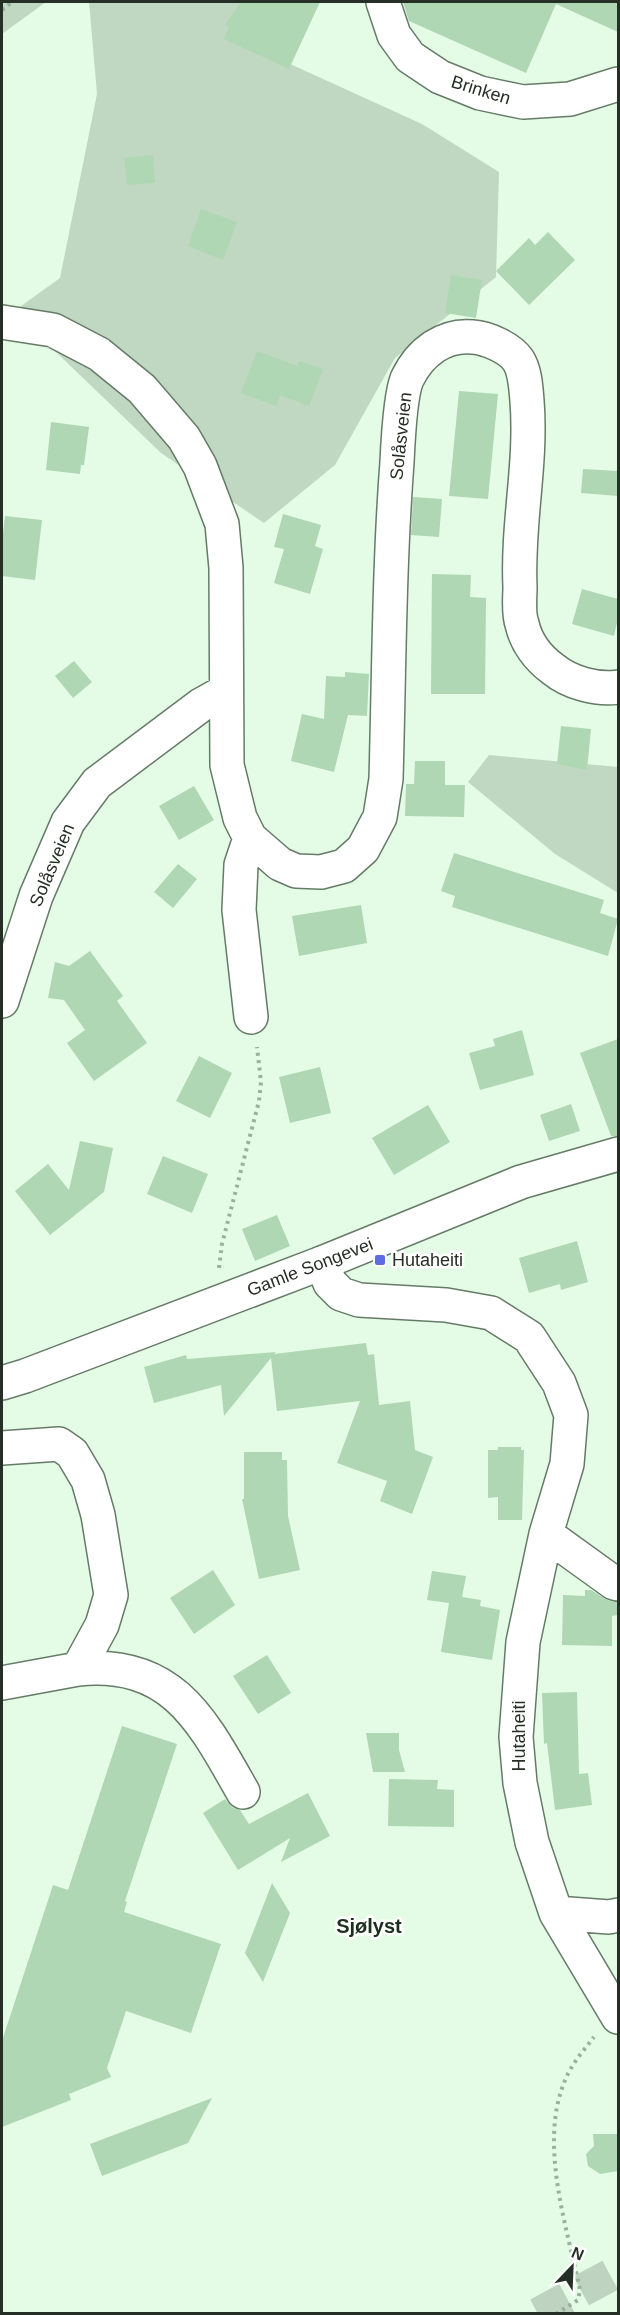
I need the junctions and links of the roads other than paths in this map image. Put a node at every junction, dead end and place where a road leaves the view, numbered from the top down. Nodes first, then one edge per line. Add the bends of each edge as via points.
1 (383, 2) edge
2 (618, 84) edge
3 (2, 322) edge
4 (618, 687) edge
5 (226, 691) junction
6 (250, 838) junction
7 (2, 1001) edge
8 (251, 1017) road end
9 (618, 1154) edge
10 (322, 1263) junction
11 (2, 1383) edge
12 (2, 1448) edge
13 (546, 1534) junction
14 (618, 1584) edge
15 (78, 1669) junction
16 (2, 1683) edge
17 (243, 1792) dead end
18 (556, 1913) junction
19 (618, 1915) edge
20 (616, 2013) edge

1 - 2 street, Brinken via 394,34 410,57 440,77 480,93 534,102 570,99
3 - 5 street, Solåsveien via 54,330 99,354 142,389 184,438 200,466 222,524
4 - 6 street, Solåsveien via 604,689 563,677 531,645 521,623 518,554 530,435 519,361 508,349 476,337 455,337 436,343 407,379 400,420 386,779 380,817 363,849 344,866 321,872 297,871 280,864
5 - 6 street, Solåsveien via 227,765 240,818
5 - 7 street, Solåsveien via 201,705 97,783 68,822 36,896
6 - 8 street via 242,865 239,910
9 - 10 street, Gamle Songevei via 521,1182
10 - 11 street, Gamle Songevei
10 - 13 street, Hutaheiti via 330,1283 341,1294 358,1300 446,1305 491,1313 529,1337 559,1383 571,1415 567,1464
12 - 15 street via 59,1444 72,1453 88,1480 111,1595 102,1625
13 - 14 street
13 - 18 street, Hutaheiti via 523,1642 516,1737 532,1842
15 - 16 street
15 - 17 street via 97,1667 146,1675 173,1692 208,1731
18 - 19 street
18 - 20 street, Hutaheiti

